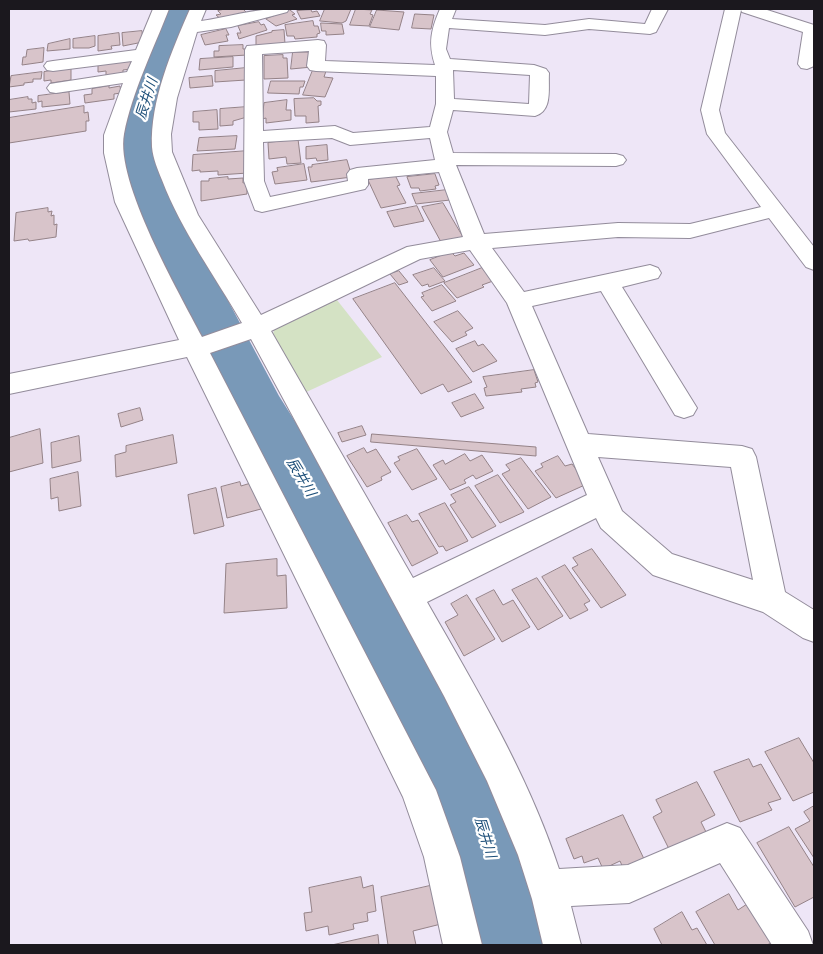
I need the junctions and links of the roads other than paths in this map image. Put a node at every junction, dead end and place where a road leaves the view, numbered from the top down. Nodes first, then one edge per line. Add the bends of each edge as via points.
1 (161, 9) edge
2 (281, 9) edge
3 (660, 9) edge
4 (733, 9) edge
5 (748, 9) edge
6 (444, 13) edge
7 (194, 18) edge
8 (813, 30) edge
9 (807, 64) dead end
10 (138, 65) junction
11 (53, 66) dead end
12 (444, 68) junction
13 (56, 88) dead end
14 (445, 104) junction
15 (438, 132) junction
16 (254, 137) junction
17 (616, 160) dead end
18 (445, 162) junction
19 (774, 210) junction
20 (476, 242) junction
21 (814, 262) edge
22 (650, 273) dead end
23 (607, 282) junction
24 (518, 301) junction
25 (256, 328) junction
26 (197, 347) junction
27 (9, 384) edge
28 (684, 408) dead end
29 (579, 444) junction
30 (603, 501) junction
31 (407, 596) junction
32 (772, 601) junction
33 (813, 624) edge
34 (547, 888) junction
35 (462, 945) edge
36 (562, 945) edge
37 (794, 945) edge

1 - 10 street
2 - 7 street via 231,22
3 - 6 street via 650,29 589,24 545,30
4 - 19 street via 710,110 716,134
5 - 8 street
6 - 12 street via 438,49
7 - 25 street via 163,117 162,152 175,190 194,228
8 - 9 street
10 - 11 street
10 - 13 street
10 - 26 street via 114,135 118,177 125,202
12 - 14 street
12 - 14 street via 534,70 540,73 538,107 535,110
12 - 16 street via 316,66 318,45 254,50
14 - 15 street
15 - 16 street via 350,139 335,132
15 - 18 street
16 - 18 street via 254,181 262,205 358,185 357,174
17 - 18 street
18 - 20 street
19 - 20 street via 690,231 618,230
19 - 21 street
20 - 24 street
20 - 25 street via 415,252
22 - 23 street
23 - 24 street
23 - 28 street
24 - 29 street
25 - 26 street
25 - 31 street
26 - 27 street
26 - 35 street via 418,790 442,857
29 - 30 street
29 - 32 street via 742,457
30 - 31 street
30 - 32 street via 611,519 663,564
31 - 34 street via 509,786
32 - 33 street
34 - 36 street
34 - 37 street via 629,884 727,841

